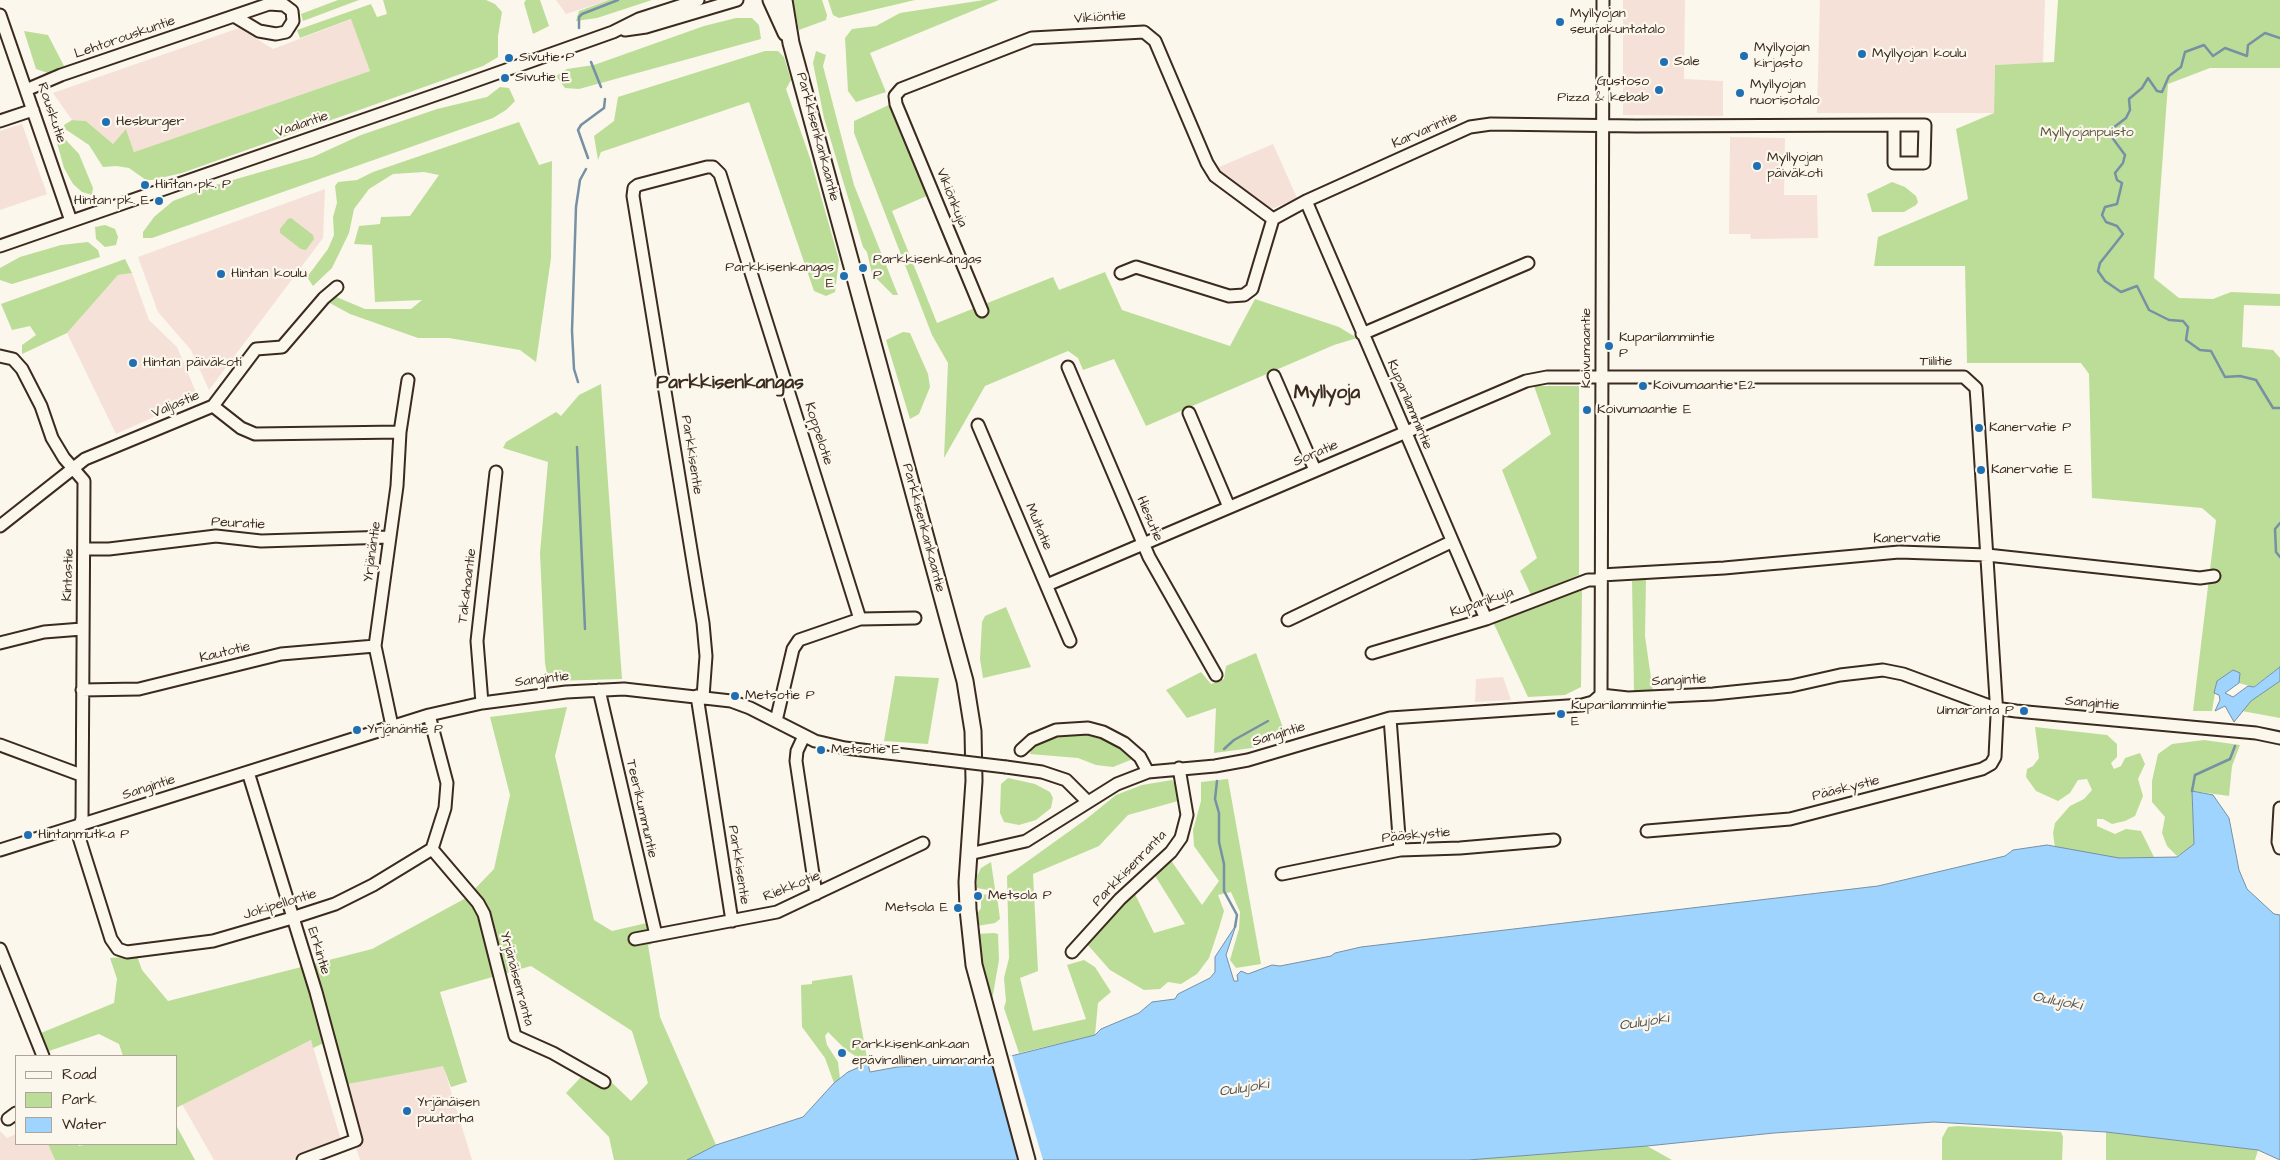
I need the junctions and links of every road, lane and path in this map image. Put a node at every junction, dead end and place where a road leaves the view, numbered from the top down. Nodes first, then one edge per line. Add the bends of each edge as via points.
1 (698, 0) edge
2 (737, 0) edge
3 (770, 0) edge
4 (784, 0) edge
5 (1603, 0) edge
6 (0, 15) edge
7 (234, 16) junction
8 (613, 32) junction
9 (791, 43) junction
10 (26, 90) junction
11 (895, 96) joint
12 (34, 110) junction
13 (0, 121) edge
14 (1894, 125) dead end
15 (1603, 126) junction
16 (634, 188) joint
17 (1306, 201) junction
18 (1273, 219) junction
19 (71, 221) junction
20 (0, 246) edge
21 (1528, 263) dead end
22 (1121, 273) dead end
23 (337, 287) dead end
24 (982, 311) dead end
25 (1362, 334) junction
26 (0, 356) edge
27 (1068, 367) dead end
28 (1274, 376) dead end
29 (1601, 377) junction
30 (408, 380) dead end
31 (213, 406) junction
32 (1189, 413) dead end
33 (978, 425) dead end
34 (400, 432) junction
35 (1404, 433) junction
36 (74, 468) junction
37 (1315, 470) junction
38 (496, 472) dead end
39 (1229, 507) junction
40 (0, 526) edge
41 (390, 537) junction
42 (1451, 542) junction
43 (1143, 543) junction
44 (85, 549) junction
45 (1987, 555) junction
46 (2214, 576) dead end
47 (1601, 577) junction
48 (1047, 585) junction
49 (915, 618) dead end
50 (860, 619) junction
51 (1486, 619) junction
52 (1288, 620) dead end
53 (82, 629) junction
54 (1070, 641) dead end
55 (0, 643) edge
56 (375, 646) junction
57 (1372, 653) dead end
58 (1216, 675) dead end
59 (82, 690) junction
60 (599, 690) junction
61 (1601, 695) junction
62 (700, 697) junction
63 (482, 703) junction
64 (1995, 708) junction
65 (428, 716) junction
66 (1390, 718) junction
67 (776, 721) junction
68 (392, 726) junction
69 (804, 736) junction
70 (2280, 738) edge
71 (0, 745) edge
72 (1021, 750) dead end
73 (1179, 768) junction
74 (248, 772) junction
75 (1148, 772) junction
76 (81, 775) junction
77 (1088, 801) junction
78 (2280, 808) edge
79 (80, 825) junction
80 (1647, 831) dead end
81 (1554, 840) dead end
82 (923, 843) dead end
83 (2280, 848) edge
84 (432, 849) junction
85 (0, 850) edge
86 (1400, 850) junction
87 (969, 854) junction
88 (1282, 874) dead end
89 (816, 894) junction
90 (292, 918) junction
91 (732, 921) junction
92 (656, 935) junction
93 (635, 939) dead end
94 (0, 949) edge
95 (1072, 952) dead end
96 (44, 1055) edge
97 (604, 1082) dead end
98 (303, 1160) edge
99 (1027, 1160) edge

1 - 8 street, Vaalantie via 639,19
2 - 8 street, Vaalantie via 646,27
3 - 9 main road, Parkkisenkankaantie
4 - 9 main road, Parkkisenkankaantie
5 - 15 street, Koivumaantie
6 - 10 street, Rouskutie
7 - 7 street, Lehtorouskuntie via 270,4 284,5 292,11 293,21 286,32 276,34 259,31
7 - 10 street, Lehtorouskuntie
8 - 19 street, Vaalantie
9 - 87 main road, Parkkisenkankaantie via 965,681 973,731 974,781
10 - 12 street, Rouskutie
11 - 18 street, Vikiöntie via 901,89 1032,38 1144,32 1155,41 1215,176
11 - 24 street, Vikiönkuja
12 - 13 street
12 - 19 street, Rouskutie
14 - 15 street, Karvarintie
15 - 17 street, Karvarintie via 1491,124 1470,127
15 - 29 street, Koivumaantie
16 - 50 street, Koppelotie via 638,184 707,167 713,167 720,174
16 - 62 street, Parkkisentie via 703,623 706,656
17 - 18 street, Karvarintie
17 - 25 street, Kuparilammintie
18 - 22 street via 1252,288 1244,295 1229,296 1136,267
19 - 20 street, Vaalantie
21 - 25 street
23 - 31 street, Valjastie via 282,347 256,349
25 - 35 street, Kuparilammintie
26 - 36 street, Kintastie via 14,359 22,369 52,438
27 - 43 street, Hiesutie
28 - 37 street
29 - 35 street, Soratie via 1526,380
29 - 45 street, Tiilitie via 1964,377 1976,388
29 - 47 street, Koivumaantie
30 - 34 street, Yrjänäntie
31 - 34 street via 241,428 255,434
31 - 36 street, Valjastie via 85,459
32 - 39 street
33 - 48 street, Multatie
34 - 41 street, Yrjänäntie
35 - 37 street, Soratie
35 - 42 street, Kuparilammintie
36 - 40 street, Valjastie
36 - 44 street, Kintastie via 84,481
37 - 39 street, Soratie
38 - 63 street, Takahaantie via 477,641
39 - 43 street, Soratie
41 - 44 street, Peuratie via 261,541 216,536
41 - 56 street, Yrjänäntie
42 - 51 street, Kuparilammintie
42 - 52 street
43 - 48 street, Soratie
43 - 58 street, Hiesutie
44 - 53 street, Kintastie
45 - 46 street, Kanervatie via 2200,578
45 - 47 street, Kanervatie via 1898,552
45 - 64 street, Tiilitie
47 - 51 street, Kuparikuja
47 - 61 street, Koivumaantie
48 - 54 street, Multatie
49 - 50 street
50 - 67 street via 804,637 795,644
51 - 57 street, Kuparikuja
53 - 55 street via 44,632
53 - 59 street, Kintastie
56 - 59 street, Kautotie via 281,654 139,689
56 - 68 street, Yrjänäntie
59 - 76 street, Kintastie
60 - 62 street, Sangintie via 624,689
60 - 63 street, Sangintie
60 - 92 street, Teerikummuntie
61 - 64 street, Sangintie via 1628,698 1712,694 1791,686 1883,670 1903,674
61 - 66 street, Sangintie via 1582,705
62 - 67 street, Sangintie via 731,701
62 - 91 street, Parkkisentie
63 - 65 street, Sangintie
64 - 70 street, Sangintie
64 - 80 street, Pääskystie via 1995,757 1982,769 1790,819
65 - 68 street, Sangintie
65 - 84 street via 446,783 445,808
66 - 73 street, Sangintie via 1248,760
66 - 86 street
67 - 69 street, Sangintie
68 - 74 street, Sangintie
69 - 77 street, Sangintie, bridge via 845,748 1042,772 1066,780
69 - 89 street via 796,761
71 - 76 street
72 - 75 street via 1032,740 1056,730 1088,728 1124,742 1140,757
73 - 75 street, Sangintie
73 - 95 street, Parkkisenranta via 1187,815 1181,838
74 - 79 street, Sangintie
74 - 90 street, Erkintie
75 - 77 street, Sangintie via 1117,784
76 - 79 street, Kintastie
77 - 87 street, Sangintie via 1026,841
78 - 83 street
79 - 85 street, Sangintie
79 - 90 street, Jokipellontie via 78,834 118,949 127,952 213,941
81 - 86 street, Pääskystie
82 - 89 street, Riekkotie
84 - 90 street, Jokipellontie via 335,904
84 - 97 street, Yrjänäisenranta via 484,914 515,1036
86 - 88 street, Pääskystie
87 - 99 main road, Parkkisenkankaantie via 968,909 974,966
89 - 91 street, Riekkotie via 777,912
90 - 98 street, Erkintie via 316,992 356,1140
91 - 92 street, Riekkotie
92 - 93 street, Riekkotie
94 - 96 street

